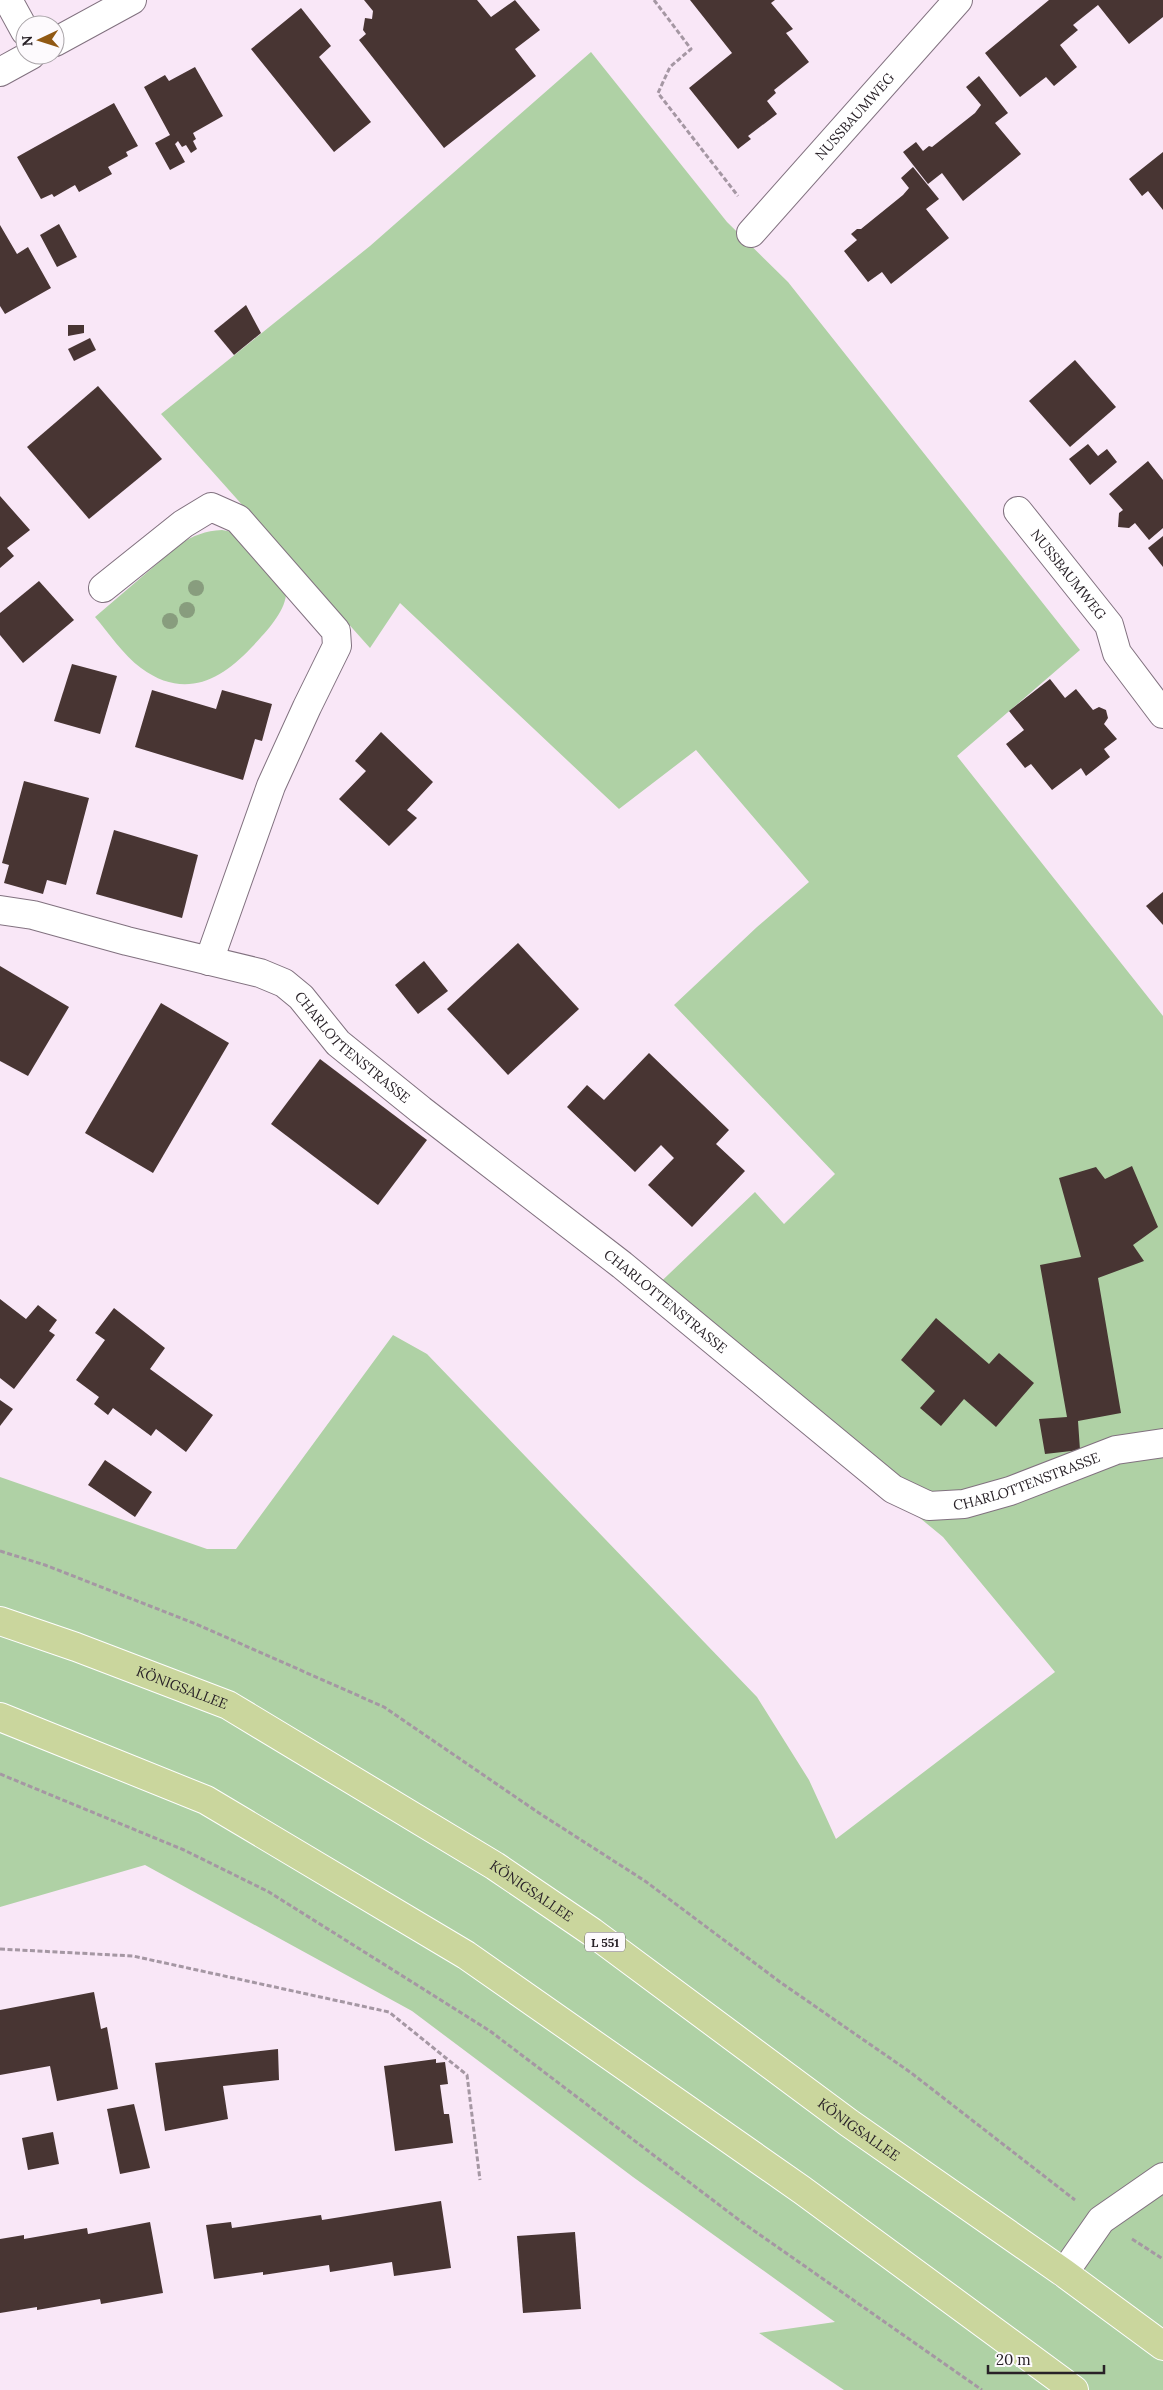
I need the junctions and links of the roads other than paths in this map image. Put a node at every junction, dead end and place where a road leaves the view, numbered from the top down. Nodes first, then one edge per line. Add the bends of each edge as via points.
1 (8, 0) edge
2 (132, 0) edge
3 (958, 0) edge
4 (16, 15) edge
5 (65, 37) edge
6 (15, 64) edge
7 (0, 72) edge
8 (755, 228) road end
9 (1018, 511) dead end
10 (103, 588) dead end
11 (1163, 714) edge
12 (0, 910) edge
13 (209, 961) junction
14 (1163, 1444) edge
15 (0, 1621) edge
16 (0, 1717) edge
17 (1163, 2176) edge
18 (1064, 2273) junction
19 (1163, 2346) edge
20 (1074, 2390) edge

1 - 4 street
2 - 5 street
3 - 8 street, NUSSBAUMWEG
6 - 7 street
9 - 11 street, NUSSBAUMWEG via 1109,625 1117,653
10 - 13 street via 183,524 211,507 238,519 336,632 337,646 271,786
12 - 13 street, CHARLOTTENSTRASSE via 33,915
13 - 14 street, CHARLOTTENSTRASSE via 260,973 284,983 301,997 338,1042 622,1265 893,1489 929,1506 964,1504 1010,1491 1116,1450
15 - 18 main road, KÖNIGSALLEE / L 551 via 76,1646 228,1705 495,1866 592,1932 849,2123
16 - 20 main road via 206,1800 466,1955 802,2190
17 - 18 street via 1101,2220
18 - 19 main road, KÖNIGSALLEE / L 551

